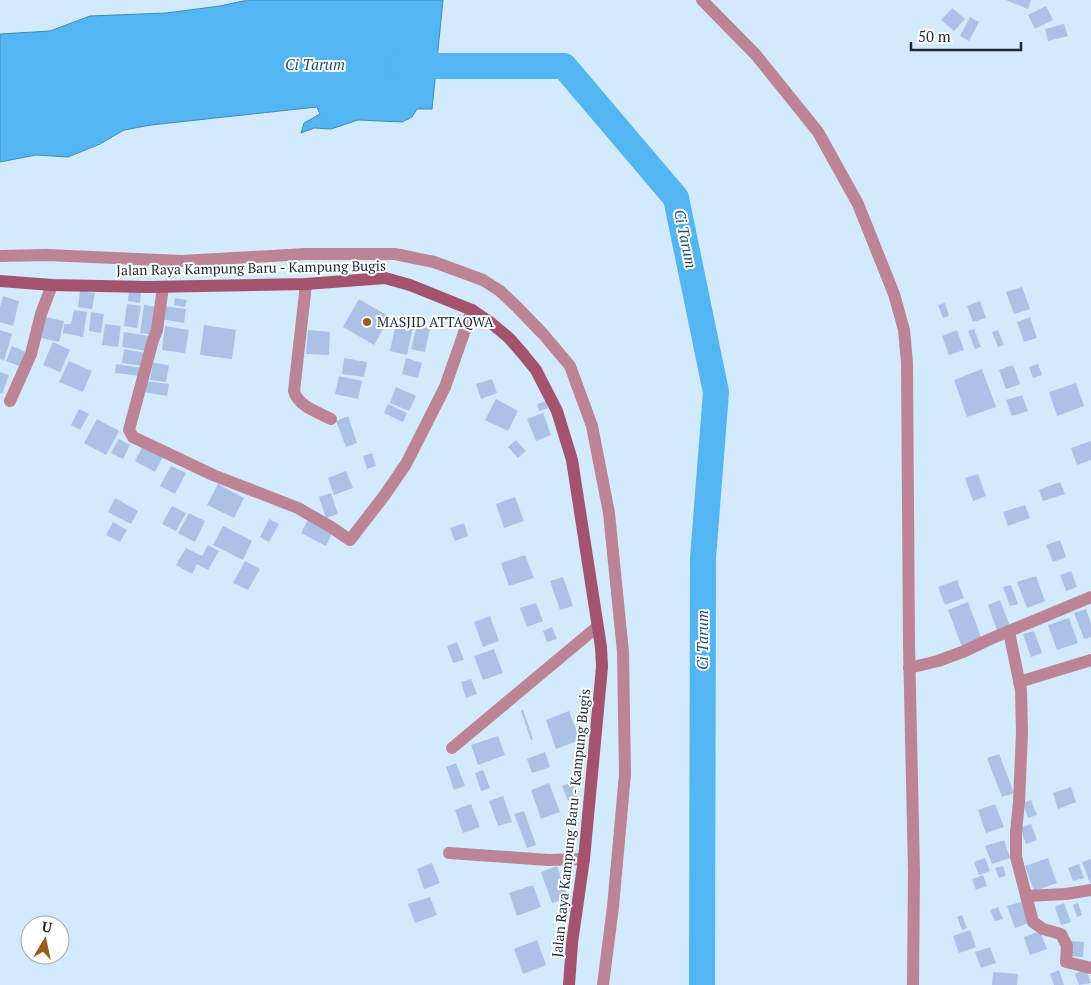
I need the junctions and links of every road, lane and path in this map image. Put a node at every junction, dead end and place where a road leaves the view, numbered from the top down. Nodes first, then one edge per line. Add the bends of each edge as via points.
1 (702, 0) edge
2 (0, 256) edge
3 (0, 281) edge
4 (306, 284) junction
5 (52, 285) junction
6 (163, 287) junction
7 (472, 310) junction
8 (10, 401) dead end
9 (330, 419) dead end
10 (1091, 597) edge
11 (597, 627) junction
12 (1009, 632) junction
13 (1091, 660) edge
14 (909, 668) junction
15 (1020, 682) junction
16 (452, 748) dead end
17 (449, 854) dead end
18 (584, 859) junction
19 (1091, 890) edge
20 (1026, 896) junction
21 (1091, 968) edge
22 (569, 985) edge
23 (603, 985) edge
24 (913, 985) edge

1 - 14 street via 756,55 818,132 858,204 894,294 904,330 907,362
2 - 23 street via 182,261 305,254 395,254 434,262 483,280 516,306 570,366 592,426 607,504 624,652 625,774
3 - 5 street, Jalan Raya Kampung Baru - Kampung Bugis
4 - 6 street, Jalan Raya Kampung Baru - Kampung Bugis
4 - 7 street, Jalan Raya Kampung Baru - Kampung Bugis via 389,279
4 - 9 street via 294,391 300,402
5 - 6 street, Jalan Raya Kampung Baru - Kampung Bugis
5 - 8 street via 32,354
6 - 7 street via 157,330 130,430 133,437 298,508 350,540 406,464 445,387
7 - 11 street, Jalan Raya Kampung Baru - Kampung Bugis via 509,338 523,354 536,370 557,411 572,460
10 - 12 street
11 - 16 street
11 - 18 street, Jalan Raya Kampung Baru - Kampung Bugis via 602,668
12 - 14 street via 938,662
12 - 15 street
13 - 15 street
14 - 24 street
15 - 20 street via 1022,733 1016,857
17 - 18 street
18 - 22 street, Jalan Raya Kampung Baru - Kampung Bugis
19 - 20 street
20 - 21 street via 1035,924 1059,933 1066,940 1066,962

